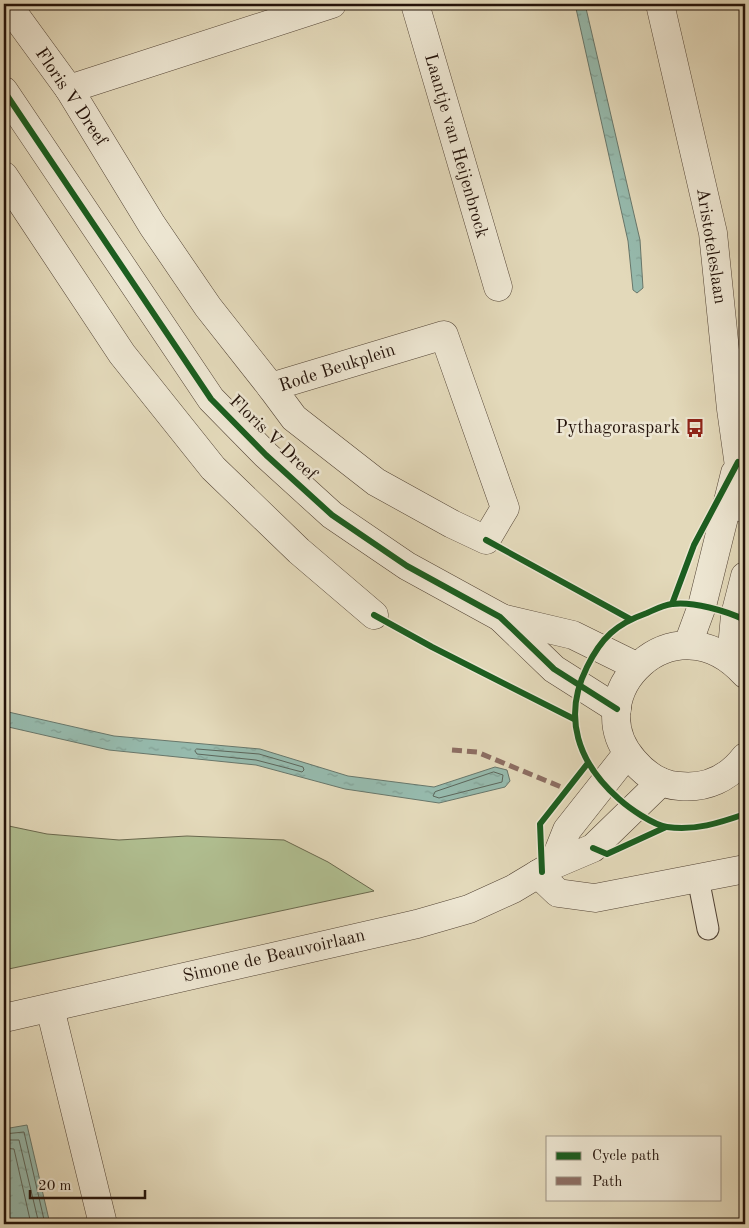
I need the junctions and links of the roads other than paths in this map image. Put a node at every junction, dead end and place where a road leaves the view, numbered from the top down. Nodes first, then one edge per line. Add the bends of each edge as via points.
1 (7, 4) edge
2 (332, 4) edge
3 (415, 4) edge
4 (660, 4) edge
5 (69, 89) junction
6 (4, 91) edge
7 (4, 176) edge
8 (498, 287) dead end
9 (271, 387) junction
10 (738, 407) edge
11 (738, 462) junction
12 (745, 508) edge
13 (745, 576) edge
14 (374, 615) dead end
15 (500, 617) junction
16 (688, 644) junction
17 (636, 666) junction
18 (738, 666) edge
19 (617, 709) junction
20 (628, 754) junction
21 (742, 766) edge
22 (661, 782) junction
23 (745, 868) edge
24 (545, 870) junction
25 (698, 878) junction
26 (708, 929) dead end
27 (50, 1008) junction
28 (4, 1018) edge
29 (103, 1224) edge

1 - 5 street, Floris V Dreef
2 - 5 street
3 - 8 street, Laantje van Heijenbrock
4 - 10 street, Aristoteleslaan via 713,233
5 - 9 street, Floris V Dreef via 152,224 208,307
6 - 15 street, Floris V Dreef via 211,399 332,515 407,566
7 - 14 street via 122,354 213,468 299,551
9 - 9 street, Rode Beukplein via 444,334 505,508 486,540 376,482 294,418
10 - 11 street, Aristoteleslaan
11 - 12 street, Aristoteleslaan
11 - 16 street, Aristoteleslaan via 702,606
13 - 18 street via 734,614
15 - 17 street, Floris V Dreef via 573,634
15 - 19 street, Floris V Dreef via 554,669
16 - 17 street via 660,650
16 - 18 street via 711,648
17 - 19 street via 623,686
19 - 20 street via 618,732
20 - 22 street via 642,770
20 - 24 street via 567,830
21 - 22 street via 700,786
22 - 24 street, Simone de Beauvoirlaan via 593,848
23 - 25 street
24 - 25 street via 558,893 595,898
24 - 27 street, Simone de Beauvoirlaan via 469,909 417,924
25 - 26 lane
27 - 28 street, Simone de Beauvoirlaan
27 - 29 street

